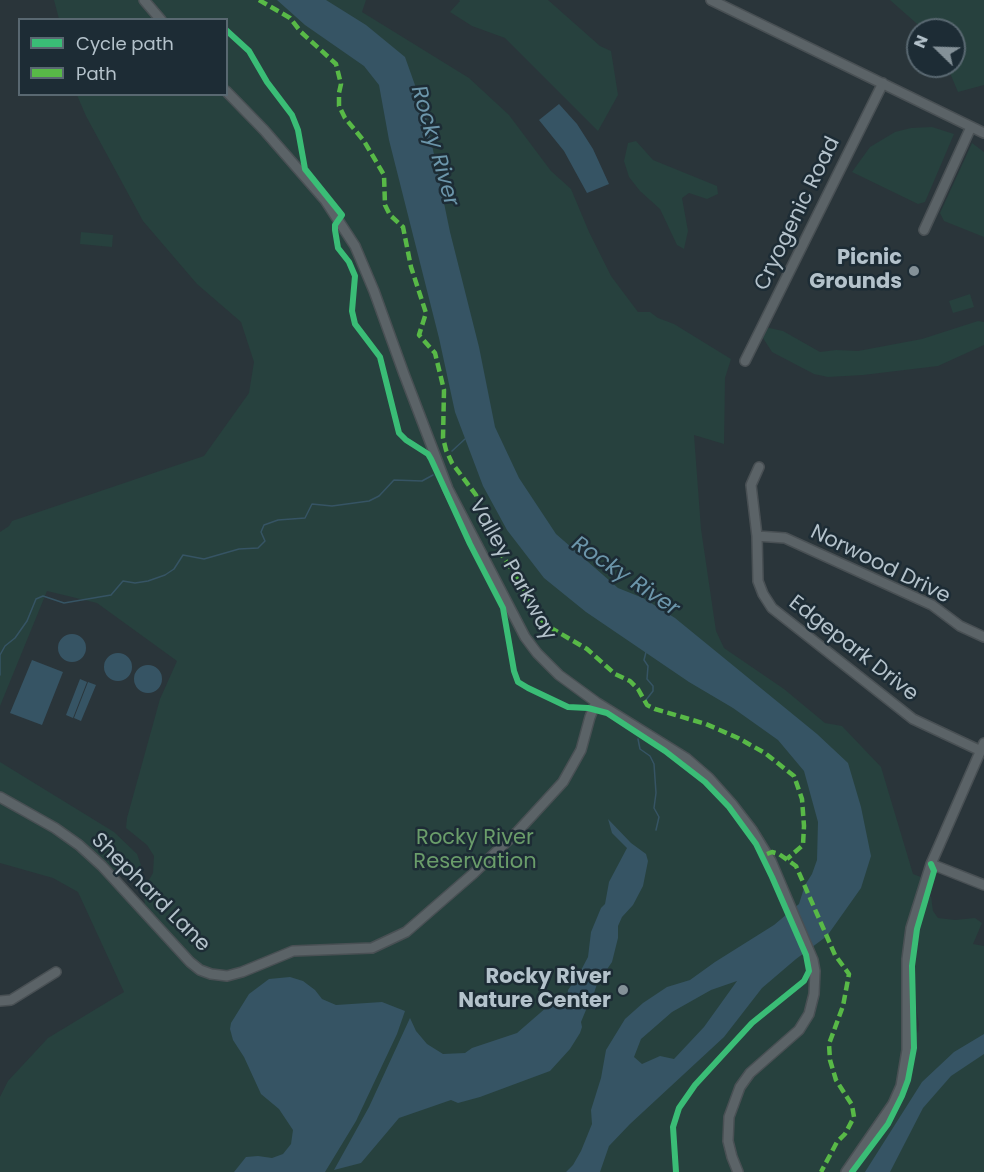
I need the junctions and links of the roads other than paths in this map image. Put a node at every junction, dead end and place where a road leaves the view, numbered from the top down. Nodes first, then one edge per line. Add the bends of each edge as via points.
1 (144, 0) edge
2 (711, 0) edge
3 (159, 18) edge
4 (883, 83) junction
5 (228, 93) edge
6 (971, 127) junction
7 (984, 133) edge
8 (924, 230) dead end
9 (745, 361) dead end
10 (759, 467) dead end
11 (757, 536) junction
12 (984, 637) edge
13 (596, 702) junction
14 (982, 747) edge
15 (0, 797) edge
16 (931, 864) junction
17 (984, 885) edge
18 (56, 972) dead end
19 (0, 1001) edge
20 (738, 1172) edge
21 (846, 1172) edge

1 - 3 street
2 - 4 street
4 - 6 street
4 - 9 street, Cryogenic Road
5 - 13 street, Valley Parkway via 325,200 355,246 448,489 514,618 537,653
6 - 7 street
6 - 8 street
10 - 11 street, Edgepark Drive via 751,485
11 - 12 street, Norwood Drive via 785,538 932,605 960,626
11 - 14 street, Edgepark Drive via 758,581 772,608 913,719
13 - 15 street, Shephard Lane via 581,750 563,782 518,831 406,932 372,948 293,951 226,976 211,974 190,962 87,852 55,828
13 - 20 street, Valley Parkway via 686,758 732,804 771,861 810,952 815,983 809,1014 799,1030 750,1073 733,1102 728,1141
14 - 16 street
16 - 17 street
16 - 21 street via 907,959 908,1050 901,1086
18 - 19 street via 11,1000

